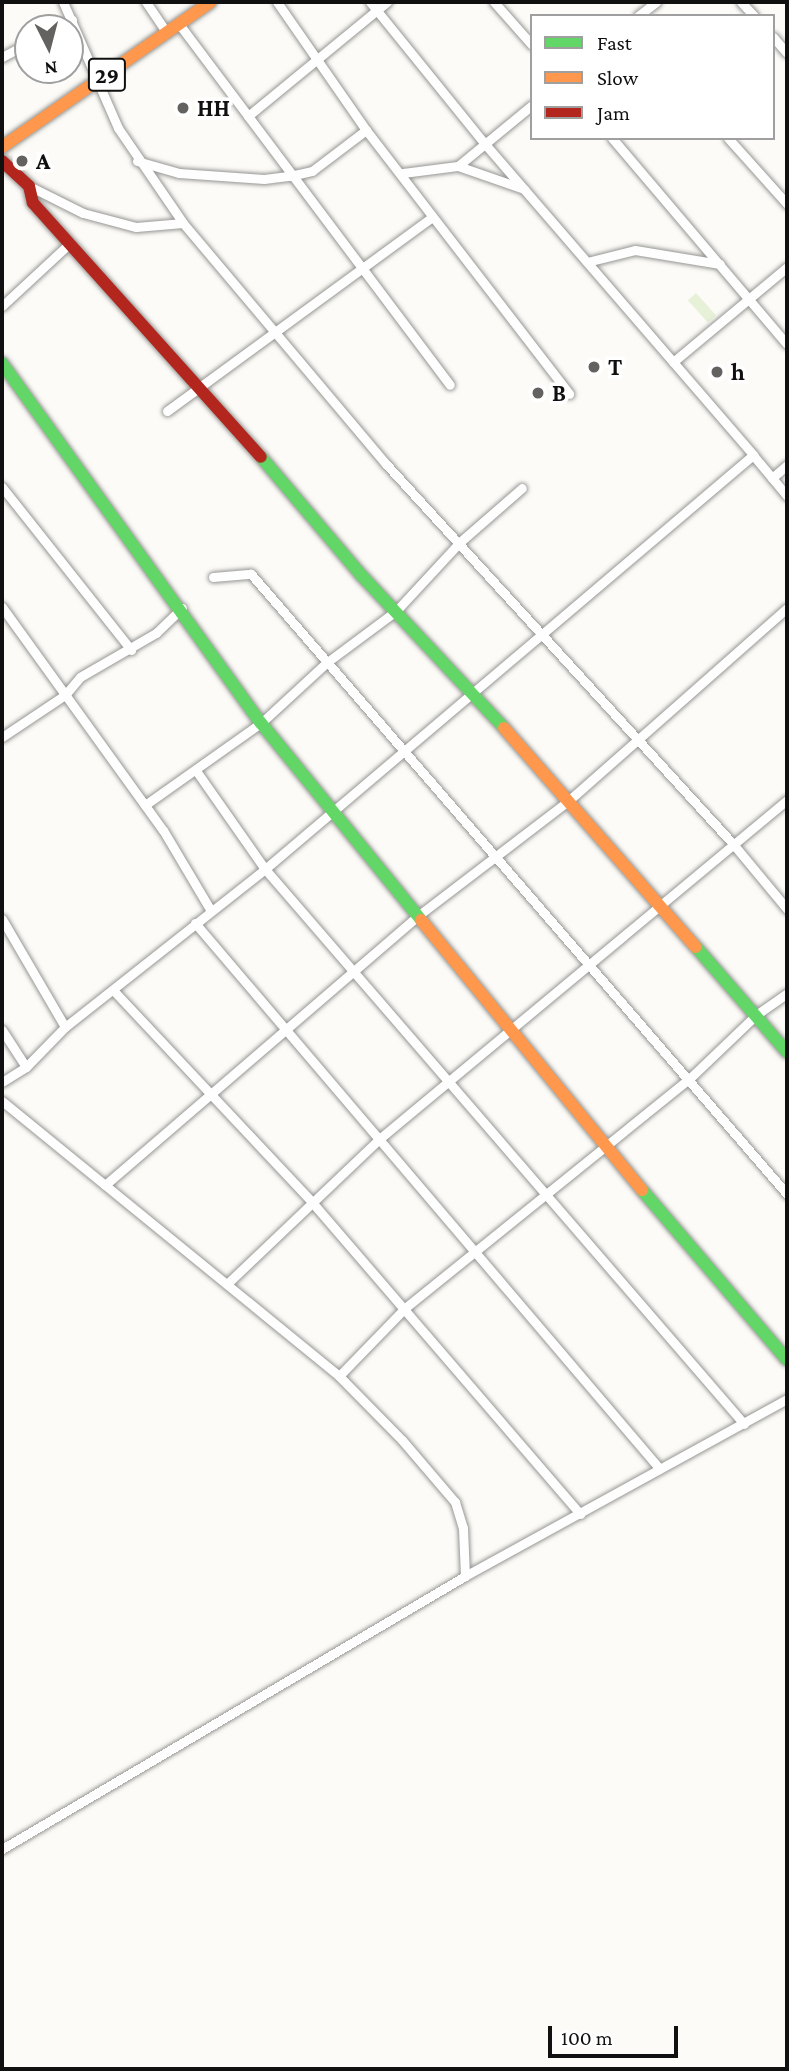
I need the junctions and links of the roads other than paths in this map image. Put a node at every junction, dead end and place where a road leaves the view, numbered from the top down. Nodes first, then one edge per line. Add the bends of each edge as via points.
1 (146, 2) edge
2 (211, 2) edge
3 (277, 2) edge
4 (387, 2) edge
5 (494, 2) edge
6 (656, 2) edge
7 (373, 6) edge
8 (641, 14) edge
9 (179, 23) junction
10 (166, 32) junction
11 (775, 39) edge
12 (530, 43) edge
13 (84, 51) edge
14 (787, 53) edge
15 (320, 58) junction
16 (96, 82) junction
17 (530, 107) edge
18 (248, 116) junction
19 (366, 130) junction
20 (614, 140) edge
21 (730, 140) edge
22 (485, 144) junction
23 (2, 147) edge
24 (2, 161) edge
25 (137, 162) junction
26 (458, 166) junction
27 (403, 173) junction
28 (290, 176) junction
29 (29, 186) junction
30 (526, 189) junction
31 (787, 204) edge
32 (432, 217) junction
33 (183, 223) junction
34 (70, 243) junction
35 (587, 262) junction
36 (720, 264) junction
37 (787, 267) edge
38 (364, 269) junction
39 (748, 300) junction
40 (2, 306) edge
41 (278, 332) junction
42 (787, 344) edge
43 (673, 362) junction
44 (2, 363) edge
45 (450, 385) dead end
46 (201, 386) junction
47 (569, 394) dead end
48 (167, 411) dead end
49 (753, 455) junction
50 (787, 465) edge
51 (772, 478) junction
52 (2, 487) edge
53 (522, 488) dead end
54 (787, 496) edge
55 (460, 542) junction
56 (213, 577) dead end
57 (2, 607) edge
58 (182, 608) junction
59 (787, 608) edge
60 (397, 610) junction
61 (541, 633) junction
62 (131, 650) junction
63 (326, 663) junction
64 (472, 692) junction
65 (65, 695) junction
66 (261, 723) junction
67 (3, 736) edge
68 (636, 738) junction
69 (403, 749) junction
70 (197, 772) junction
71 (787, 800) edge
72 (567, 802) junction
73 (145, 805) junction
74 (331, 811) junction
75 (734, 845) junction
76 (496, 858) junction
77 (265, 869) junction
78 (659, 905) junction
79 (209, 909) junction
80 (787, 909) edge
81 (419, 915) junction
82 (2, 919) edge
83 (195, 923) junction
84 (590, 966) junction
85 (354, 970) junction
86 (113, 990) junction
87 (787, 993) edge
88 (756, 1015) junction
89 (65, 1027) junction
90 (513, 1030) junction
91 (2, 1031) edge
92 (282, 1031) junction
93 (787, 1052) edge
94 (26, 1067) junction
95 (688, 1080) junction
96 (2, 1082) edge
97 (452, 1083) junction
98 (210, 1091) junction
99 (2, 1101) edge
100 (379, 1140) junction
101 (605, 1147) junction
102 (105, 1185) junction
103 (546, 1194) junction
104 (787, 1194) edge
105 (311, 1201) junction
106 (477, 1252) junction
107 (227, 1284) junction
108 (405, 1308) junction
109 (787, 1360) edge
110 (339, 1376) junction
111 (787, 1399) edge
112 (744, 1424) junction
113 (659, 1468) junction
114 (580, 1514) junction
115 (465, 1576) junction
116 (2, 1849) edge

1 - 10 street
2 - 9 street, 29
3 - 15 street
4 - 7 street
5 - 12 street
6 - 8 street
7 - 15 street
7 - 22 street
9 - 10 street, 29
9 - 18 street
10 - 16 street, 29
11 - 14 street
13 - 16 street
15 - 18 street
15 - 19 street
16 - 23 street, 29
16 - 25 street
17 - 22 street
18 - 28 street
19 - 27 street
19 - 28 street via 312,171
20 - 36 street
21 - 31 street
22 - 26 street
22 - 30 street
24 - 29 street
25 - 28 street via 178,173 264,179
25 - 33 street
26 - 27 street
26 - 30 street
27 - 32 street
28 - 38 street
29 - 33 street via 83,213 136,227
29 - 34 street via 33,203
30 - 35 street
32 - 38 street
32 - 47 street
33 - 41 street
34 - 40 street
34 - 46 street
35 - 36 street via 635,250
35 - 43 street
36 - 39 street
37 - 39 street
38 - 41 street
38 - 45 street
39 - 42 street
39 - 43 street
41 - 46 street
41 - 55 street via 386,464
43 - 49 street
44 - 58 street via 79,477
46 - 48 street
46 - 60 street via 362,576
49 - 51 street
49 - 61 street
50 - 51 street
51 - 54 street
52 - 62 street
53 - 55 street
55 - 60 street
55 - 61 street
56 - 63 street via 251,574
57 - 65 street
58 - 62 street
58 - 66 street
59 - 68 street
60 - 63 street
60 - 64 street
61 - 64 street
61 - 68 street
62 - 65 street via 80,677
63 - 66 street
63 - 69 street
64 - 69 street
64 - 72 street
65 - 67 street
65 - 73 street
66 - 70 street
66 - 74 street
68 - 72 street
68 - 75 street
69 - 74 street
69 - 76 street
70 - 73 street
70 - 77 street
71 - 75 street
72 - 76 street
72 - 78 street
73 - 79 street
74 - 77 street
74 - 81 street
75 - 78 street
75 - 80 street
76 - 81 street
76 - 84 street
77 - 79 street
77 - 85 street
78 - 84 street
78 - 88 street
79 - 83 street
81 - 85 street
81 - 90 street
82 - 89 street
83 - 86 street
83 - 92 street
84 - 90 street
84 - 95 street
85 - 92 street
85 - 97 street
86 - 89 street
86 - 98 street
87 - 88 street
88 - 93 street
88 - 95 street
89 - 94 street
90 - 97 street
90 - 101 street
91 - 94 street
92 - 98 street
92 - 100 street
94 - 96 street
95 - 101 street
95 - 104 street
97 - 100 street
97 - 103 street
98 - 102 street
98 - 105 street
99 - 102 street
100 - 105 street
100 - 106 street
101 - 103 street
101 - 109 street
102 - 107 street
103 - 106 street
103 - 112 street
105 - 107 street
105 - 108 street
106 - 108 street
106 - 113 street
107 - 110 street
108 - 110 street
108 - 114 street
110 - 115 street via 455,1502 463,1528
111 - 112 street
112 - 113 street
113 - 114 street
114 - 115 street
115 - 116 street

